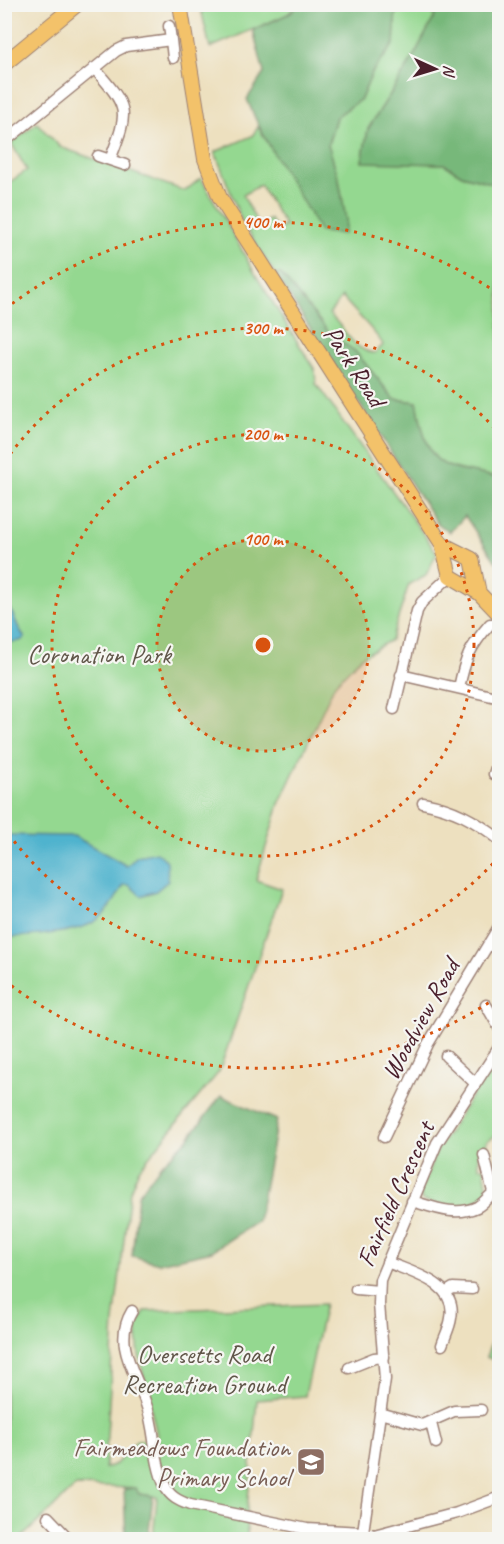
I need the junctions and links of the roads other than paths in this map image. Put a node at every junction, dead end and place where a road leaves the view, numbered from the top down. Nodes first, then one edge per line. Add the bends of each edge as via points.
1 (77, 4) edge
2 (180, 4) edge
3 (169, 26) dead end
4 (171, 40) junction
5 (173, 58) dead end
6 (4, 64) edge
7 (94, 68) junction
8 (4, 142) edge
9 (98, 156) dead end
10 (110, 160) junction
11 (125, 165) dead end
12 (442, 544) junction
13 (460, 553) junction
14 (473, 569) junction
15 (452, 573) junction
16 (479, 592) junction
17 (495, 619) edge
18 (401, 675) junction
19 (459, 688) junction
20 (500, 698) edge
21 (394, 709) dead end
22 (500, 756) edge
23 (494, 774) dead end
24 (423, 802) dead end
25 (500, 840) edge
26 (500, 925) edge
27 (486, 1005) dead end
28 (500, 1029) edge
29 (497, 1053) edge
30 (446, 1056) dead end
31 (475, 1083) junction
32 (384, 1137) dead end
33 (484, 1155) dead end
34 (496, 1191) edge
35 (412, 1201) junction
36 (387, 1262) junction
37 (356, 1289) dead end
38 (472, 1289) dead end
39 (379, 1291) junction
40 (445, 1293) junction
41 (132, 1311) dead end
42 (442, 1345) dead end
43 (384, 1357) junction
44 (349, 1368) dead end
45 (481, 1410) dead end
46 (380, 1413) junction
47 (431, 1423) junction
48 (436, 1443) dead end
49 (500, 1497) edge
50 (48, 1517) dead end
51 (363, 1532) junction
52 (306, 1534) edge
53 (70, 1539) edge

1 - 6 highway
2 - 12 main road, Park Road via 205,159 216,191
3 - 4 street
4 - 5 street
4 - 7 street via 120,48
7 - 8 street
7 - 10 street via 118,95 123,108 122,127
9 - 10 street
10 - 11 street
12 - 13 main road
12 - 15 main road, Park Road
13 - 14 main road via 468,556
13 - 15 main road via 451,556
14 - 15 main road via 469,577
14 - 16 main road
15 - 16 main road
15 - 18 street via 417,611
16 - 17 main road
17 - 19 street via 471,646
18 - 19 street
18 - 21 street
19 - 20 street
22 - 23 street
24 - 25 street via 476,820
26 - 32 street, Woodview Road via 428,1044
27 - 28 street
29 - 31 street, Fairfield Crescent
30 - 31 street
31 - 35 street, Fairfield Crescent via 437,1143
33 - 34 street
34 - 35 street via 480,1205 460,1211 449,1212
35 - 36 street, Fairfield Crescent
36 - 39 street, Fairfield Crescent
36 - 40 street via 427,1277
37 - 39 street, Fairfield Crescent
38 - 40 street via 453,1288
39 - 43 street, Fairfield Crescent
40 - 42 street via 452,1306 452,1319
41 - 52 street via 124,1333 125,1352 147,1404 165,1487 175,1499 190,1505
43 - 44 street
43 - 46 street, Fairfield Crescent
45 - 47 street via 454,1411
46 - 47 street via 411,1423
46 - 51 street, Fairfield Crescent
47 - 48 street
49 - 51 street via 409,1528 376,1535
50 - 53 street
51 - 52 street

